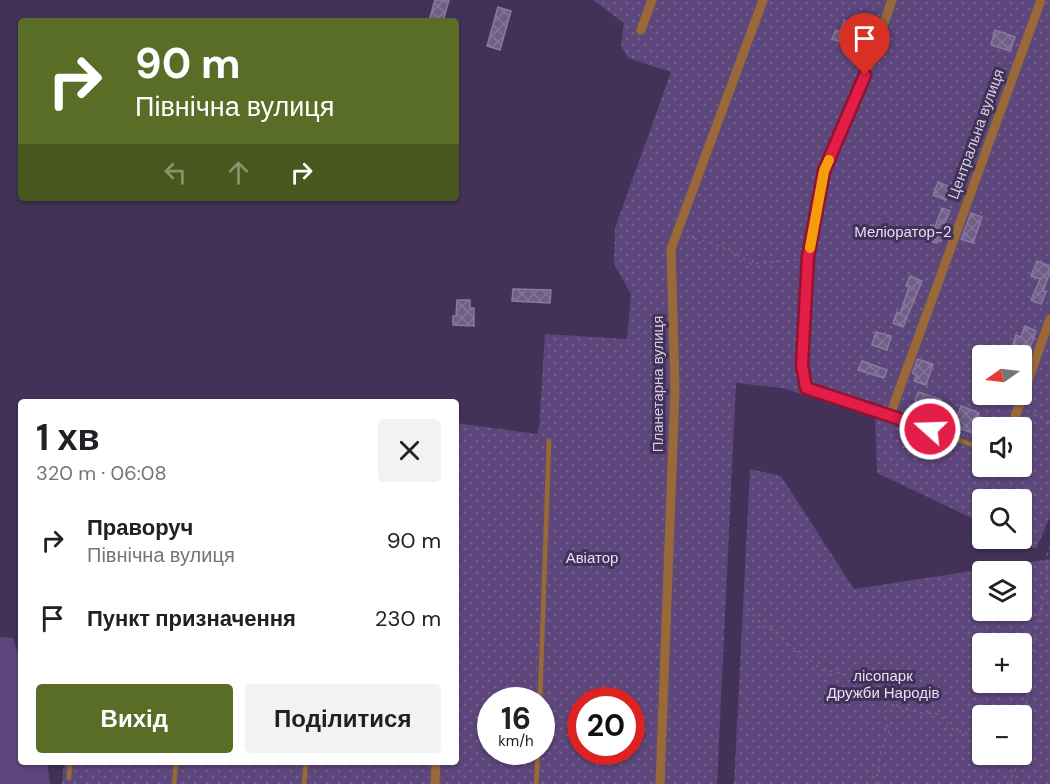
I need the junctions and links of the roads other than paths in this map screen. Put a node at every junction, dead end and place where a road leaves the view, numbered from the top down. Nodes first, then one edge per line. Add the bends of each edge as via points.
1 (652, 0) edge
2 (763, 0) edge
3 (892, 0) edge
4 (1041, 0) edge
5 (640, 30) dead end
6 (1050, 319) edge
7 (806, 388) joint
8 (890, 415) junction
9 (1015, 417) edge
10 (549, 441) dead end
11 (972, 444) edge
12 (540, 687) edge
13 (70, 765) edge
14 (176, 765) edge
15 (306, 765) edge
16 (436, 765) edge
17 (538, 765) edge
18 (69, 778) dead end
19 (174, 784) edge
20 (304, 784) edge
21 (435, 784) edge
22 (537, 784) edge
23 (660, 784) edge

1 - 5 street
2 - 23 street, Планетарна вулиця via 671,249 675,388
3 - 7 street via 824,171 808,261 802,365
4 - 8 street, Центральна вулиця
6 - 9 street
7 - 8 lane
8 - 11 lane
10 - 12 lane
13 - 18 lane
14 - 19 lane
15 - 20 lane
16 - 21 street
17 - 22 lane

